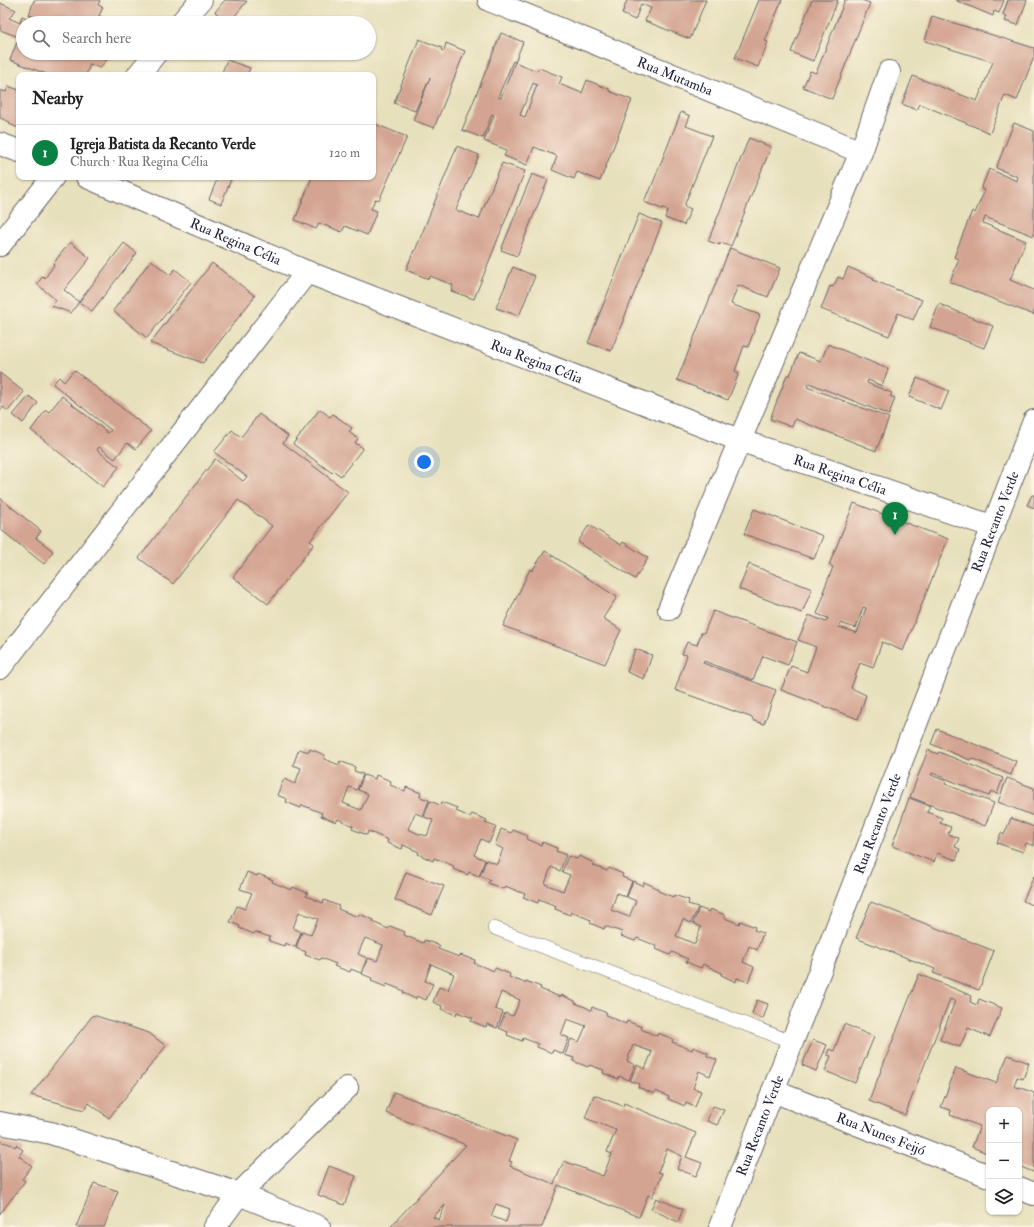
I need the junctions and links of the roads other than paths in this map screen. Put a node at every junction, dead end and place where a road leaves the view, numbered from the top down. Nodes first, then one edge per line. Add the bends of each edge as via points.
1 (200, 0) edge
2 (489, 0) edge
3 (187, 16) edge
4 (150, 60) edge
5 (140, 72) edge
6 (889, 72) dead end
7 (0, 144) edge
8 (16, 150) edge
9 (861, 152) junction
10 (51, 180) edge
11 (94, 180) edge
12 (0, 245) edge
13 (307, 272) junction
14 (1034, 421) edge
15 (739, 440) junction
16 (994, 527) junction
17 (669, 609) dead end
18 (0, 668) edge
19 (494, 928) dead end
20 (792, 1042) junction
21 (347, 1088) dead end
22 (773, 1091) junction
23 (0, 1123) edge
24 (986, 1175) edge
25 (1022, 1189) edge
26 (239, 1194) junction
27 (1034, 1194) edge
28 (215, 1227) edge
29 (319, 1227) edge
30 (720, 1227) edge

1 - 3 street
2 - 9 street, Rua Mutamba
4 - 5 street
6 - 9 street
7 - 8 street
9 - 15 street
10 - 12 street
11 - 13 street, Rua Regina Célia
13 - 15 street, Rua Regina Célia
13 - 18 street
14 - 16 street, Rua Recanto Verde
15 - 16 street, Rua Regina Célia
15 - 17 street
16 - 20 street, Rua Recanto Verde
19 - 20 lane
20 - 22 street, Rua Recanto Verde
21 - 26 street
22 - 24 street, Rua Nunes Feijó
22 - 30 street, Rua Recanto Verde
23 - 26 street via 51,1133
25 - 27 street
26 - 28 street
26 - 29 street

